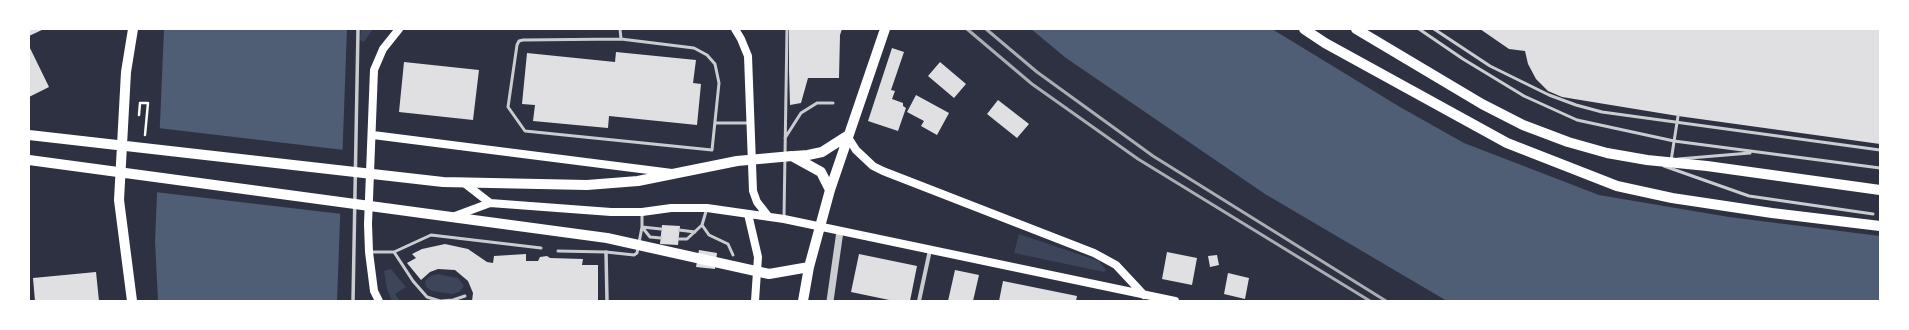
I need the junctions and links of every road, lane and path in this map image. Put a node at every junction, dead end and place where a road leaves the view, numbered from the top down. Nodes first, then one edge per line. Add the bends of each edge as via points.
1 (133, 29) edge
2 (358, 29) edge
3 (399, 29) edge
4 (620, 29) edge
5 (735, 29) edge
6 (787, 29) edge
7 (885, 29) edge
8 (1304, 29) edge
9 (1356, 29) edge
10 (1419, 29) edge
11 (1434, 29) edge
12 (621, 39) junction
13 (833, 103) dead end
14 (1678, 116) dead end
15 (139, 118) dead end
16 (1678, 122) junction
17 (716, 123) junction
18 (750, 123) junction
19 (29, 135) edge
20 (372, 135) junction
21 (847, 136) junction
22 (785, 138) junction
23 (1674, 141) junction
24 (143, 148) junction
25 (1880, 150) edge
26 (1756, 153) junction
27 (792, 156) junction
28 (29, 160) edge
29 (1647, 160) junction
30 (1671, 161) junction
31 (1880, 168) edge
32 (675, 173) junction
33 (463, 182) junction
34 (1879, 189) edge
35 (830, 190) junction
36 (490, 203) junction
37 (707, 208) junction
38 (642, 212) junction
39 (748, 214) junction
40 (1873, 214) dead end
41 (455, 216) junction
42 (768, 216) junction
43 (784, 219) junction
44 (702, 225) junction
45 (1880, 226) edge
46 (642, 227) junction
47 (661, 229) dead end
48 (679, 230) dead end
49 (840, 231) junction
50 (695, 232) junction
51 (661, 238) dead end
52 (679, 239) dead end
53 (541, 248) dead end
54 (930, 249) junction
55 (558, 251) dead end
56 (369, 252) junction
57 (394, 252) junction
58 (606, 252) junction
59 (733, 255) dead end
60 (809, 267) junction
61 (1144, 295) junction
62 (465, 296) dead end
63 (132, 301) edge
64 (353, 301) edge
65 (379, 301) edge
66 (441, 301) edge
67 (607, 301) edge
68 (755, 301) edge
69 (803, 301) edge
70 (830, 301) edge
71 (919, 301) edge
72 (1176, 301) edge

1 - 63 main road via 126,72 119,200
2 - 64 street
3 - 20 main road via 383,49 374,70
4 - 12 lane
5 - 18 main road via 748,56
6 - 22 lane
7 - 21 main road
8 - 45 main road via 1507,143 1617,186 1672,198
9 - 29 main road via 1482,104 1523,125 1568,142 1607,153
10 - 23 lane via 1524,96 1577,120
11 - 16 lane via 1490,66 1549,95 1602,112
12 - 17 lane via 694,48 707,55 715,64 719,82
12 - 17 lane via 519,41 508,107 525,131 712,150
13 - 22 lane via 817,104 801,113
14 - 16 lane
15 - 24 path via 140,103 148,104
16 - 23 lane
16 - 25 lane
17 - 18 lane
18 - 42 main road via 753,191 757,202
19 - 24 main road
20 - 32 main road
20 - 56 main road
21 - 27 main road via 822,152
21 - 35 main road
21 - 61 main road via 856,150 873,166 1094,253 1116,265
22 - 43 lane
23 - 26 lane
23 - 30 lane
24 - 33 main road via 443,182
26 - 30 lane
26 - 31 lane
27 - 32 main road
27 - 35 main road via 820,172
28 - 41 main road
29 - 30 main road
29 - 40 lane via 1749,196
30 - 34 main road
32 - 33 main road via 638,182 587,185
33 - 36 main road
35 - 60 main road
36 - 38 main road
36 - 41 main road
37 - 38 main road via 671,208
37 - 39 main road
37 - 44 lane
38 - 46 lane
39 - 42 main road
39 - 68 main road via 758,257
41 - 60 main road via 607,238 769,274
42 - 43 main road
43 - 49 main road
44 - 50 lane
44 - 59 lane via 709,235 728,244
46 - 47 lane
46 - 51 lane via 650,237
46 - 58 lane via 637,253 634,256
48 - 50 lane
49 - 54 main road
49 - 70 street
50 - 52 lane via 686,239
53 - 57 lane via 431,235
54 - 61 main road
54 - 71 street
55 - 58 lane
56 - 57 lane
56 - 65 main road via 374,291
57 - 66 lane via 422,292 427,297
58 - 67 street
60 - 69 main road
61 - 72 main road
62 - 66 lane

